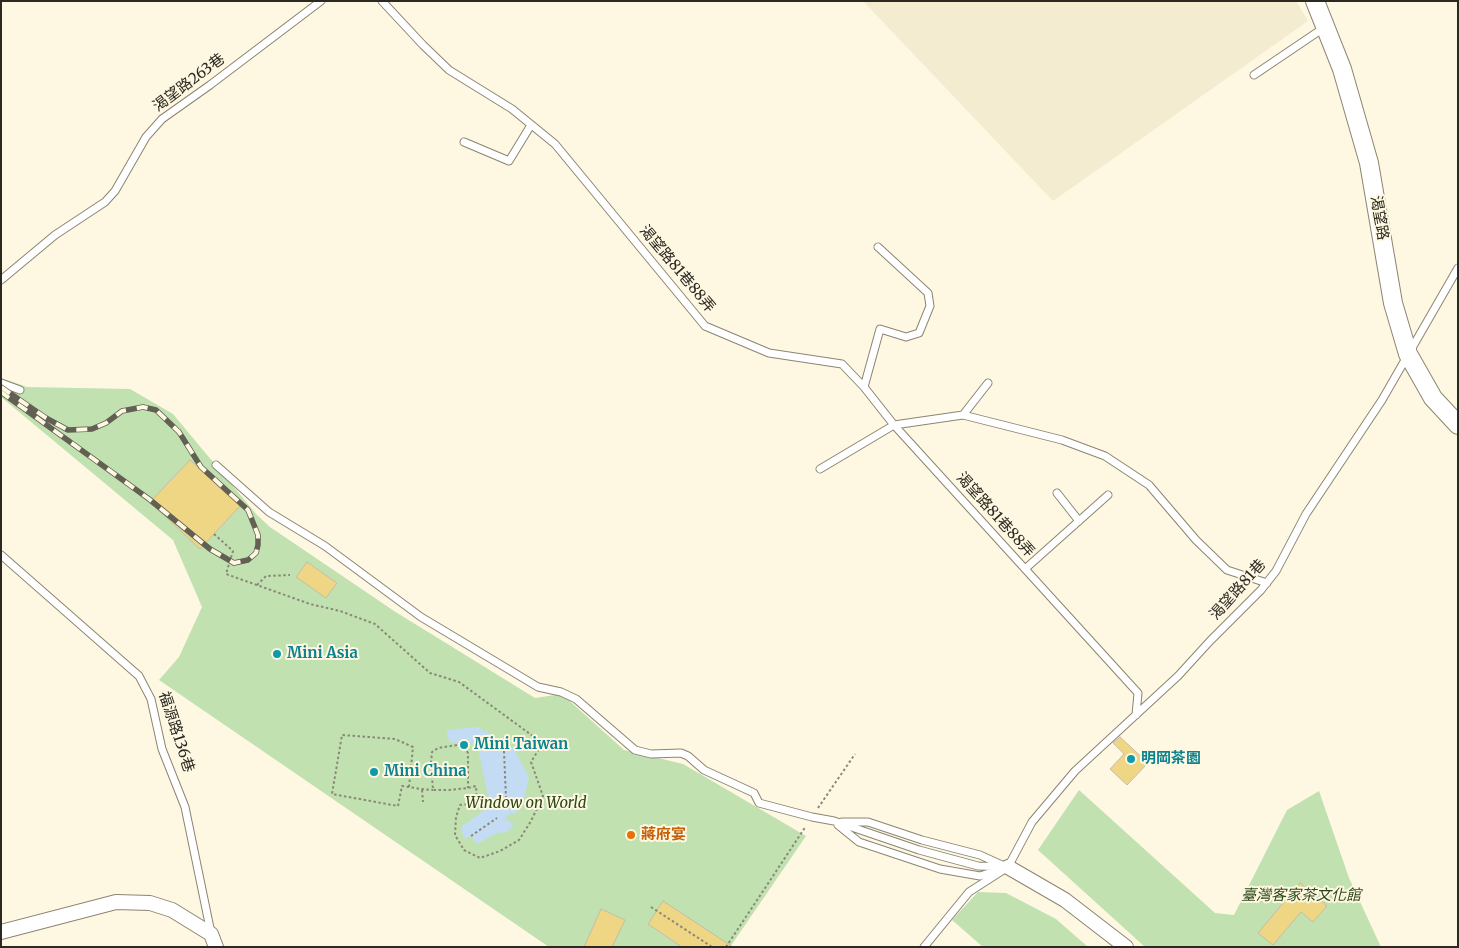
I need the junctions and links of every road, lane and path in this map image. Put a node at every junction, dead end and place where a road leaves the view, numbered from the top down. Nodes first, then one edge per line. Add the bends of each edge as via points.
1 (320, 1) edge
2 (382, 1) edge
3 (1315, 1) edge
4 (1326, 27) junction
5 (1254, 75) dead end
6 (531, 125) junction
7 (464, 142) dead end
8 (878, 247) dead end
9 (1458, 268) edge
10 (1, 280) edge
11 (1408, 354) junction
12 (1, 382) edge
13 (988, 383) dead end
14 (864, 387) junction
15 (20, 390) dead end
16 (963, 415) junction
17 (894, 425) junction
18 (1458, 426) edge
19 (216, 466) dead end
20 (820, 469) dead end
21 (1057, 493) dead end
22 (1108, 495) dead end
23 (1079, 521) junction
24 (214, 534) dead end
25 (1, 555) edge
26 (1025, 569) junction
27 (290, 575) dead end
28 (1266, 583) junction
29 (257, 585) junction
30 (1136, 715) junction
31 (504, 751) dead end
32 (855, 754) dead end
33 (409, 787) junction
34 (468, 788) junction
35 (421, 789) junction
36 (433, 790) junction
37 (506, 798) dead end
38 (423, 802) dead end
39 (812, 817) junction
40 (497, 818) dead end
41 (834, 822) junction
42 (471, 836) dead end
43 (1008, 867) junction
44 (651, 907) dead end
45 (1, 932) edge
46 (214, 940) edge
47 (712, 947) edge
48 (726, 947) edge
49 (924, 947) edge
50 (1126, 947) edge

1 - 10 lane, 渴望路263巷 via 162,119 146,137 115,191 104,202
2 - 6 lane, 渴望路81巷88弄 via 449,70 512,109
3 - 4 street, 渴望路
4 - 5 lane
4 - 11 street, 渴望路 via 1342,69 1369,163 1393,303
6 - 7 lane via 509,161
6 - 14 lane, 渴望路81巷88弄 via 555,144 706,326 769,353 842,364
8 - 14 lane via 928,293 930,306 919,333 906,337 880,329
9 - 11 lane, 渴望路81巷
11 - 18 street, 渴望路 via 1433,398
11 - 28 lane, 渴望路81巷 via 1382,400 1306,514 1276,572
12 - 15 lane
13 - 16 lane
14 - 17 lane, 渴望路81巷88弄
16 - 17 lane
16 - 28 lane via 1062,440 1105,456 1149,485 1196,540 1227,570
17 - 20 lane
17 - 26 lane, 渴望路81巷88弄
19 - 39 lane via 269,512 325,546 421,617 538,687 576,699 635,750 688,756 704,770 754,793 759,803
21 - 23 lane
22 - 23 lane
23 - 26 lane
24 - 29 path via 233,552 226,574
25 - 46 lane, 福源路136巷 via 139,676 151,699 162,749 185,807
26 - 30 lane, 渴望路81巷88弄 via 1138,693
27 - 29 path via 266,576
28 - 30 lane, 渴望路81巷 via 1178,676
29 - 34 path via 375,624 430,673 459,682 541,742 531,762 543,796 520,840 480,858 464,850 455,835 456,817 460,805 478,803 476,786
30 - 43 lane, 渴望路81巷 via 1075,772 1032,822
31 - 37 path
32 - 39 path
33 - 33 path via 413,747 395,739 342,735 332,794 398,806 402,786
33 - 35 path
34 - 36 path
34 - 36 path via 468,753 457,745 432,752
35 - 36 path
35 - 38 path
39 - 41 lane
39 - 48 path
40 - 42 path
41 - 43 lane via 978,866
41 - 43 lane via 868,822 980,855
41 - 43 lane via 859,842 940,869 980,876
43 - 49 lane via 969,892
43 - 50 street via 1065,900
44 - 47 path
45 - 46 street via 116,902 150,903 172,910

